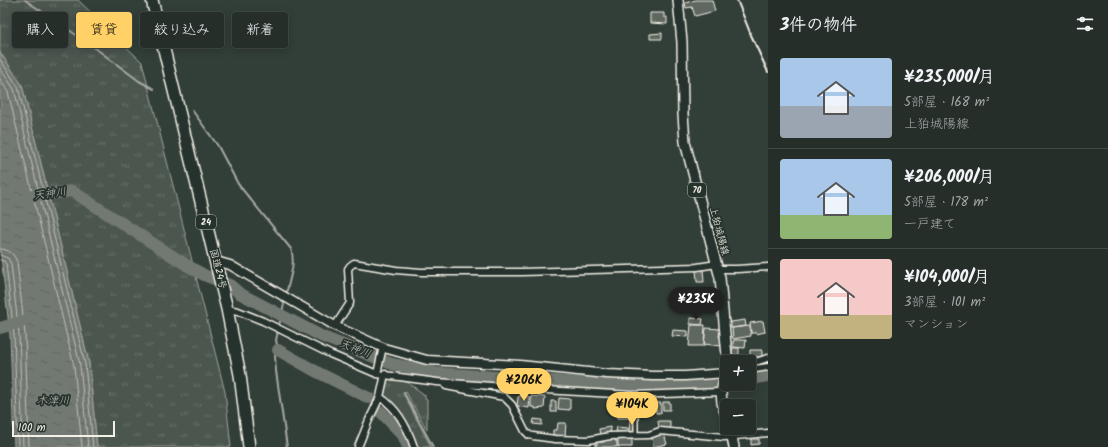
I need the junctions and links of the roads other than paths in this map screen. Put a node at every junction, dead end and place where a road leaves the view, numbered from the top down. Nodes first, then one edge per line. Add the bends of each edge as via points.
1 (152, 0) edge
2 (678, 0) edge
3 (216, 261) junction
4 (718, 266) junction
5 (768, 267) edge
6 (228, 309) junction
7 (334, 326) junction
8 (383, 349) junction
9 (727, 355) edge
10 (768, 358) edge
11 (756, 362) edge
12 (768, 367) edge
13 (756, 369) edge
14 (377, 372) junction
15 (385, 374) junction
16 (720, 374) edge
17 (438, 382) junction
18 (720, 390) edge
19 (633, 395) junction
20 (380, 397) junction
21 (756, 433) edge
22 (768, 433) edge
23 (720, 434) edge
24 (635, 435) junction
25 (732, 435) edge
26 (249, 447) edge
27 (358, 447) edge
28 (414, 447) edge
29 (734, 447) edge

1 - 3 highway, 国道24号 / 24
2 - 4 main road, 上狛城陽線 / 70 via 685,142
3 - 6 highway, 国道24号 / 24
3 - 7 street via 230,265
4 - 5 street via 737,269
4 - 7 street via 522,272 420,272 354,263 348,269 350,303
4 - 9 main road, 上狛城陽線 / 70
6 - 14 street via 263,321 330,354
6 - 26 highway, 国道24号 / 24 via 240,374
7 - 8 street
8 - 14 street
8 - 16 street via 427,360 520,365 606,374
10 - 11 street
12 - 13 street
14 - 15 street
15 - 17 street
15 - 20 street
17 - 19 street
17 - 24 street via 504,398 512,405 529,435 589,440
18 - 19 street
19 - 24 lane
20 - 27 street
20 - 28 street via 400,417
21 - 22 street
23 - 24 street via 712,436 660,431 649,435
25 - 29 main road

